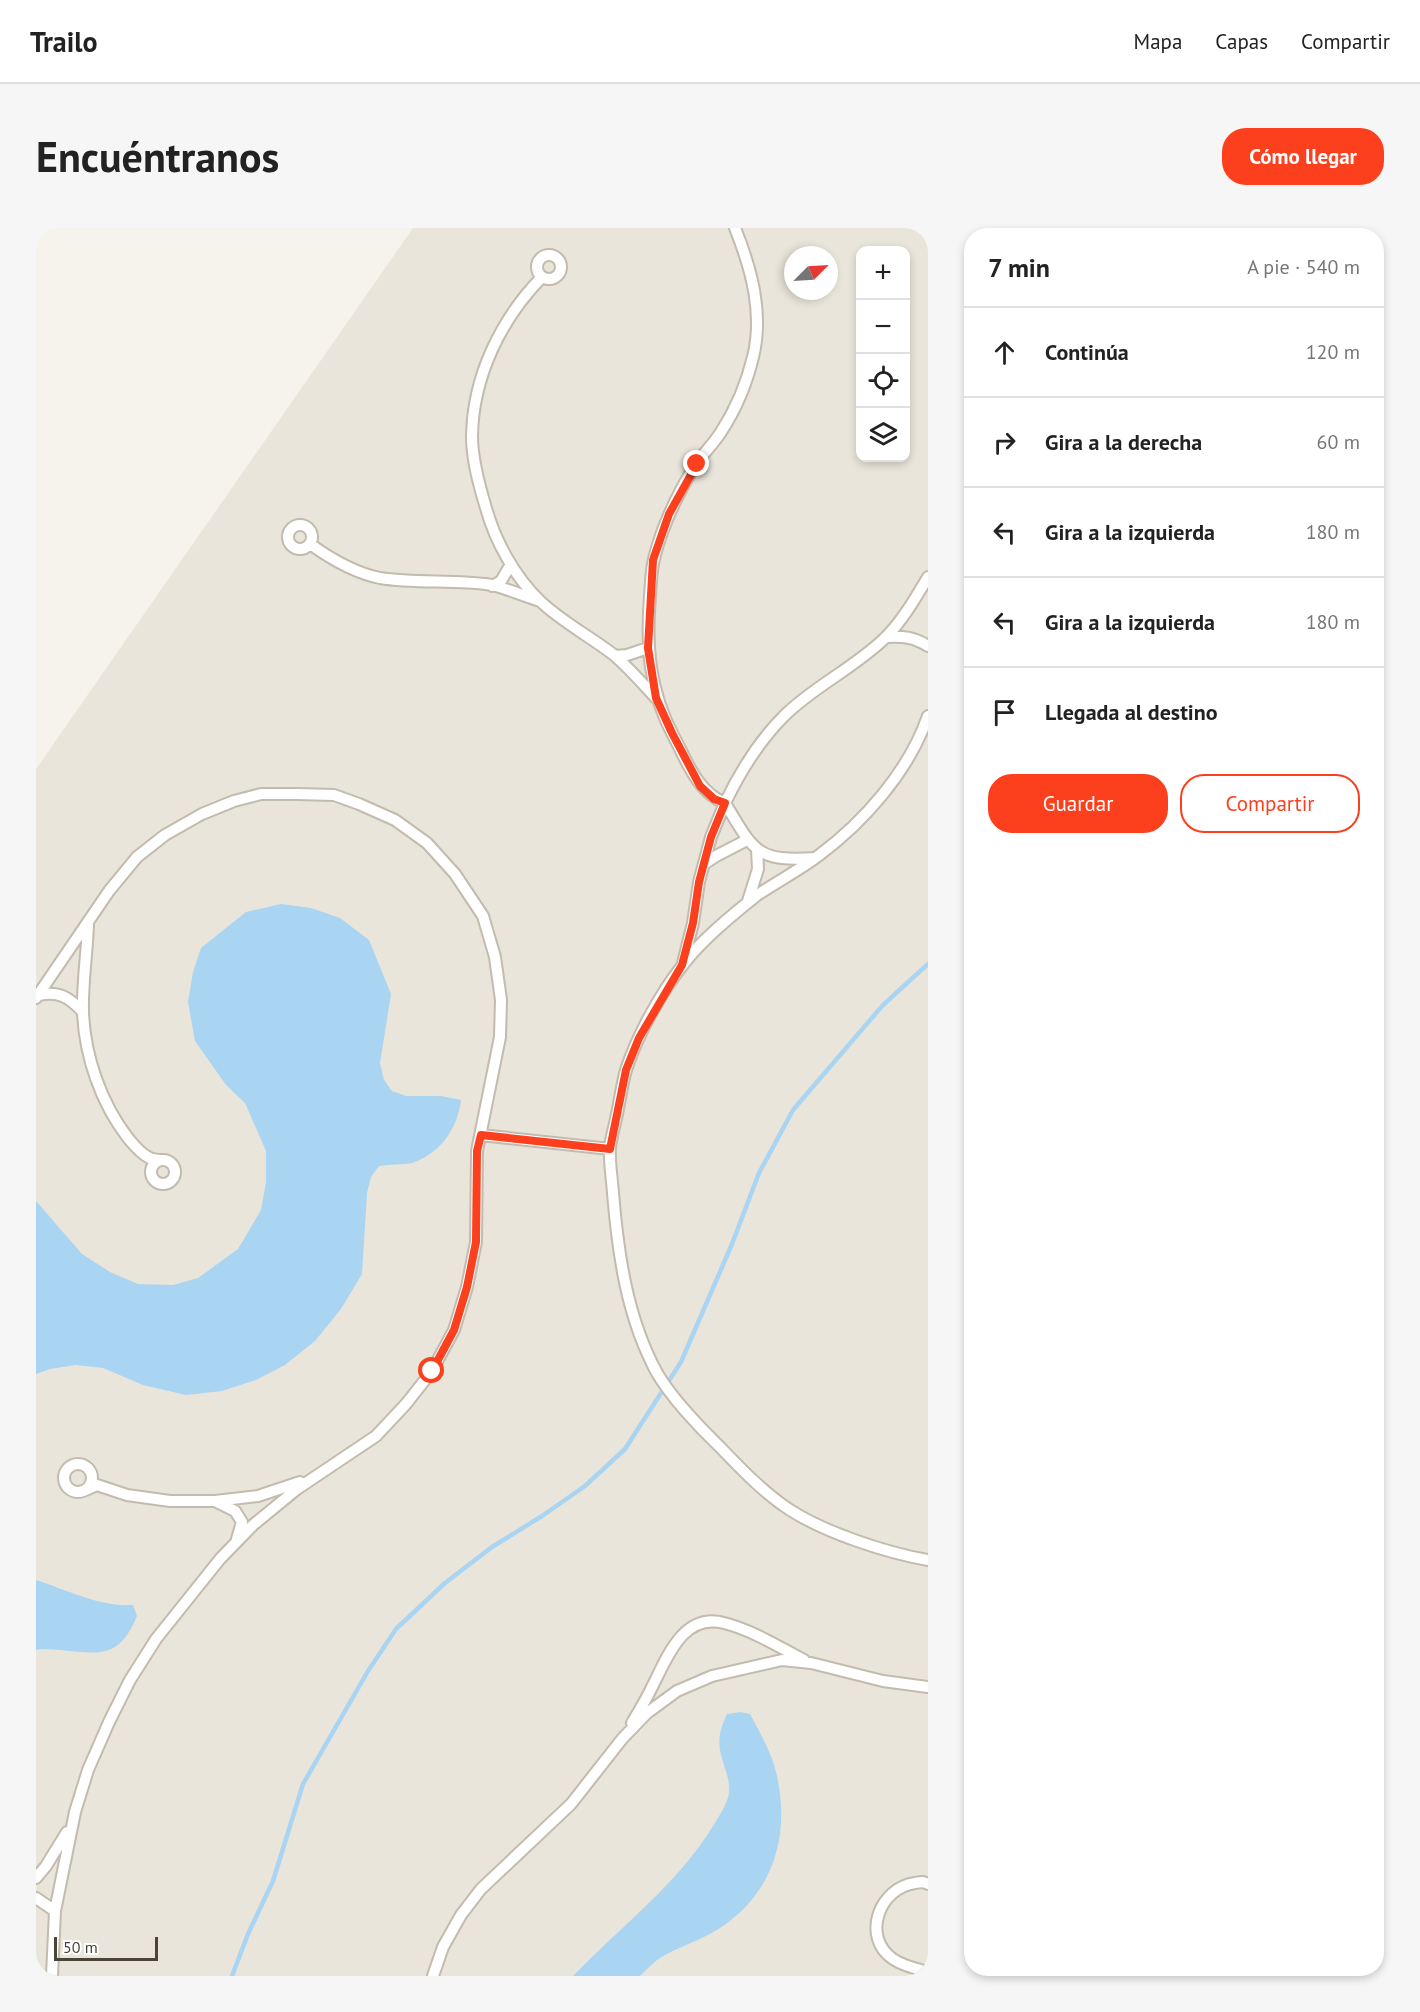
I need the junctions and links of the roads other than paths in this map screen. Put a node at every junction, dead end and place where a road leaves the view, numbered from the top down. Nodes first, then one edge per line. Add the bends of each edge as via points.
1 (735, 228) edge
2 (542, 277) dead end
3 (310, 544) dead end
4 (511, 564) junction
5 (928, 577) edge
6 (492, 586) junction
7 (540, 601) junction
8 (886, 637) junction
9 (928, 646) edge
10 (648, 648) junction
11 (615, 656) junction
12 (656, 698) junction
13 (928, 716) edge
14 (725, 803) junction
15 (747, 840) junction
16 (757, 849) junction
17 (816, 858) junction
18 (704, 864) junction
19 (747, 904) junction
20 (88, 925) junction
21 (682, 965) junction
22 (37, 996) edge
23 (83, 1012) junction
24 (481, 1135) junction
25 (610, 1149) junction
26 (148, 1158) junction
27 (161, 1160) junction
28 (151, 1174) junction
29 (312, 1478) junction
30 (94, 1480) junction
31 (215, 1501) junction
32 (236, 1542) junction
33 (928, 1560) edge
34 (811, 1663) junction
35 (928, 1687) edge
36 (622, 1739) junction
37 (73, 1821) junction
38 (36, 1878) edge
39 (928, 1884) edge
40 (36, 1898) edge
41 (55, 1911) junction
42 (928, 1972) edge
43 (52, 1976) edge
44 (433, 1976) edge

1 - 10 street via 755,293 757,331 753,357 739,400 669,514 653,560
2 - 4 street via 508,318 488,357 478,391 472,436 478,483 489,520
3 - 6 street via 352,570 380,578
4 - 6 street via 501,581
4 - 7 street
5 - 8 street
6 - 7 street
7 - 11 street
8 - 9 street via 903,636
8 - 14 street via 784,715 761,741
10 - 11 street
10 - 12 street
11 - 12 street
12 - 14 street via 700,786
13 - 17 street via 902,766 874,804
14 - 15 street
14 - 18 street
15 - 16 street
15 - 18 street
16 - 17 street via 778,858
16 - 19 street via 758,869
17 - 19 street
18 - 21 street
19 - 21 street
20 - 22 street
20 - 23 street
20 - 24 street via 137,857 165,835 234,801 261,795 334,795 395,820 427,843 455,874 483,916 495,957 501,1000 500,1037
21 - 25 street via 639,1038 626,1070
22 - 23 street via 67,996
23 - 26 street via 93,1069 106,1102 121,1129
24 - 25 street
24 - 29 street via 477,1151 476,1242 454,1330 432,1371 376,1436
25 - 33 street via 625,1283 658,1374 679,1402 766,1492 792,1511 872,1545
26 - 27 street
26 - 28 street
27 - 28 street
27 - 28 street via 173,1166 173,1179 160,1184
29 - 31 street via 258,1496
29 - 32 street
30 - 30 street via 86,1490 76,1492 64,1481 64,1474 76,1464 86,1466
30 - 31 street via 138,1497
31 - 32 street via 235,1511 242,1522
32 - 37 street via 190,1594 130,1680 88,1770
34 - 35 street via 874,1679
34 - 36 street via 782,1660 712,1676 677,1691 647,1713
34 - 36 street via 722,1622 690,1628 677,1640
36 - 44 street via 571,1804 481,1888 443,1947
37 - 38 street
37 - 41 street
39 - 42 street via 906,1884 889,1894 879,1910 876,1927 880,1945 893,1959
40 - 41 street
41 - 43 street

